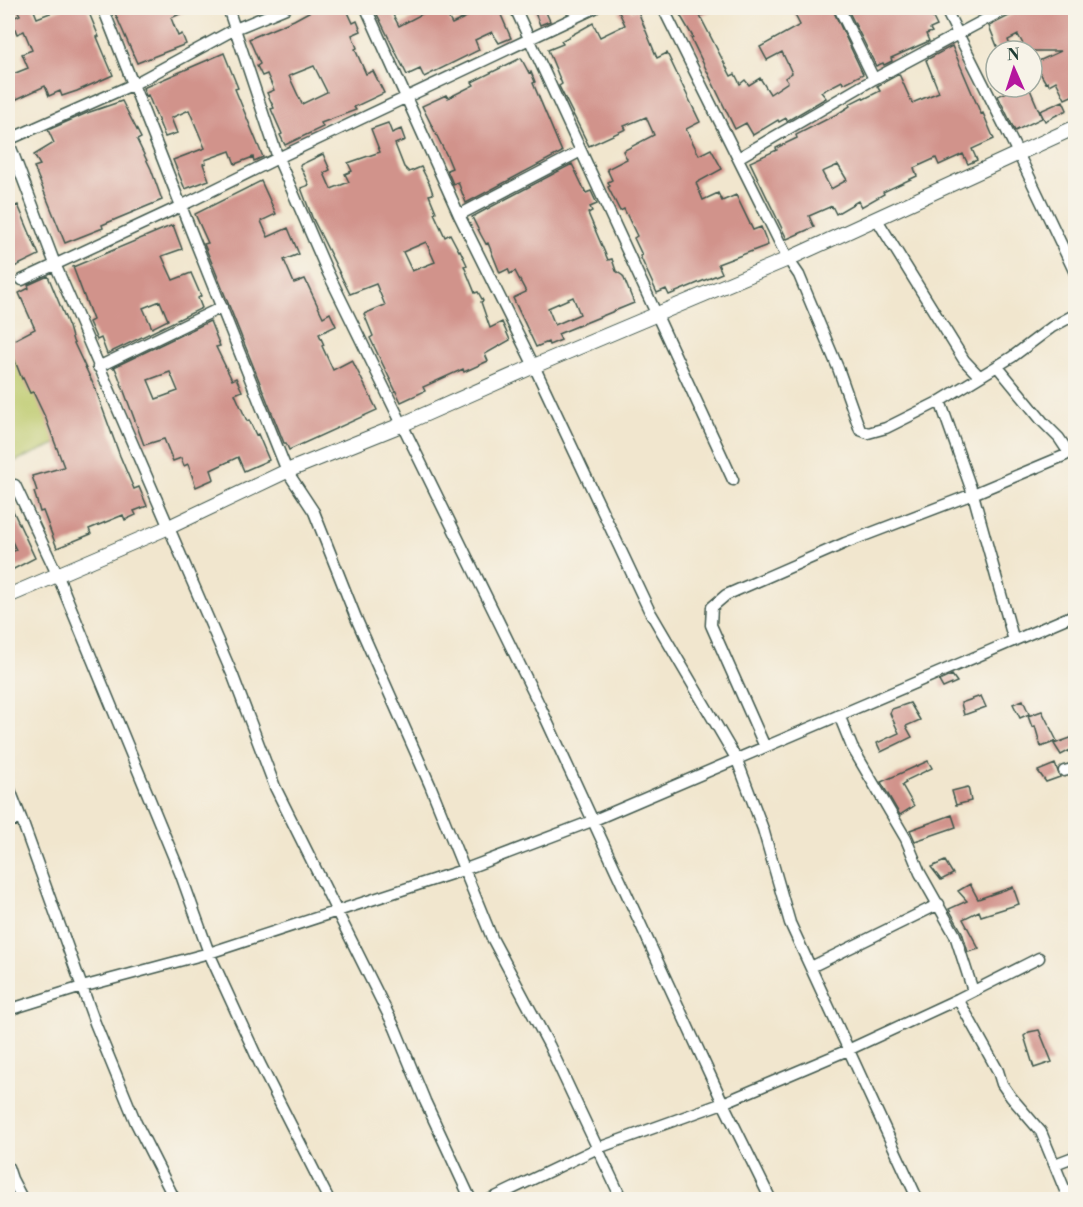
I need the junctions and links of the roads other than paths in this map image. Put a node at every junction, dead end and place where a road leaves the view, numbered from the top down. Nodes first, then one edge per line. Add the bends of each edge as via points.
1 (103, 8) edge
2 (228, 8) edge
3 (286, 8) edge
4 (366, 8) edge
5 (515, 8) edge
6 (595, 8) edge
7 (663, 8) edge
8 (839, 8) edge
9 (945, 8) edge
10 (1007, 8) edge
11 (235, 29) junction
12 (957, 33) junction
13 (529, 39) junction
14 (874, 79) junction
15 (134, 84) junction
16 (405, 97) junction
17 (1076, 127) edge
18 (8, 140) edge
19 (581, 151) junction
20 (1018, 153) junction
21 (278, 158) junction
22 (738, 158) junction
23 (181, 206) junction
24 (459, 215) junction
25 (876, 218) junction
26 (788, 259) junction
27 (54, 264) junction
28 (1076, 275) edge
29 (22, 280) dead end
30 (222, 307) junction
31 (1076, 314) edge
32 (657, 316) junction
33 (534, 366) junction
34 (997, 366) junction
35 (98, 367) junction
36 (979, 376) junction
37 (940, 401) junction
38 (401, 425) junction
39 (288, 471) junction
40 (733, 480) dead end
41 (15, 485) dead end
42 (973, 494) junction
43 (169, 527) junction
44 (57, 574) junction
45 (8, 596) edge
46 (1076, 614) edge
47 (1014, 641) junction
48 (839, 715) junction
49 (765, 747) junction
50 (737, 760) junction
51 (8, 784) edge
52 (21, 818) junction
53 (592, 821) junction
54 (8, 822) edge
55 (463, 870) junction
56 (939, 904) junction
57 (335, 910) junction
58 (209, 953) junction
59 (1039, 958) dead end
60 (811, 967) junction
61 (82, 987) junction
62 (973, 991) junction
63 (958, 999) junction
64 (8, 1010) edge
65 (848, 1050) junction
66 (723, 1103) junction
67 (598, 1149) junction
68 (1076, 1156) edge
69 (1054, 1164) junction
70 (8, 1167) edge
71 (23, 1200) edge
72 (175, 1200) edge
73 (329, 1200) edge
74 (471, 1200) edge
75 (489, 1200) edge
76 (622, 1200) edge
77 (771, 1200) edge
78 (918, 1200) edge
79 (1069, 1200) edge

1 - 15 street
2 - 11 street
3 - 11 street
4 - 16 street
5 - 13 street
6 - 13 street
7 - 22 street
8 - 14 street
9 - 12 street
10 - 12 street
11 - 15 street
11 - 21 street
12 - 14 street
12 - 20 street
13 - 16 street
13 - 19 street
14 - 22 street
15 - 18 street
15 - 23 street
16 - 21 street
16 - 24 street
17 - 20 street
18 - 27 street
19 - 24 street
19 - 32 street
20 - 25 street
20 - 28 street
21 - 23 street
21 - 38 street
22 - 26 street
23 - 27 street
23 - 30 street
24 - 33 street
25 - 26 street
25 - 36 street via 964,360
26 - 32 street
26 - 37 street via 799,275 860,430 868,433 886,428
27 - 29 street
27 - 35 street
30 - 35 street
30 - 39 street
31 - 34 street
32 - 33 street
32 - 40 street
33 - 38 street
33 - 50 street via 649,610
34 - 36 street
34 - 42 street via 1067,450 1066,455
35 - 43 street
36 - 37 street
37 - 42 street
38 - 39 street
38 - 53 street
39 - 43 street
39 - 55 street via 314,512
41 - 44 street
42 - 47 street
42 - 49 street via 846,543 726,595 712,607 711,625
43 - 44 street
43 - 57 street via 233,676 275,787
44 - 45 street
44 - 58 street
46 - 47 street
47 - 48 street
48 - 49 street
48 - 56 street via 852,747
49 - 50 street
50 - 53 street
50 - 60 street via 763,829 790,923
51 - 52 street
52 - 54 street
52 - 61 street
53 - 55 street
53 - 66 street
55 - 57 street
55 - 67 street via 492,939 549,1045
56 - 60 street
56 - 62 street via 955,935
57 - 58 street
57 - 74 street via 395,1028
58 - 61 street
58 - 73 street
59 - 62 street
60 - 65 street
61 - 64 street
61 - 72 street via 136,1123
62 - 63 street
63 - 65 street
63 - 69 street via 1002,1084 1041,1132
65 - 66 street
65 - 78 street
66 - 67 street
66 - 77 street
67 - 75 street
67 - 76 street
68 - 69 street
69 - 79 street
70 - 71 street

